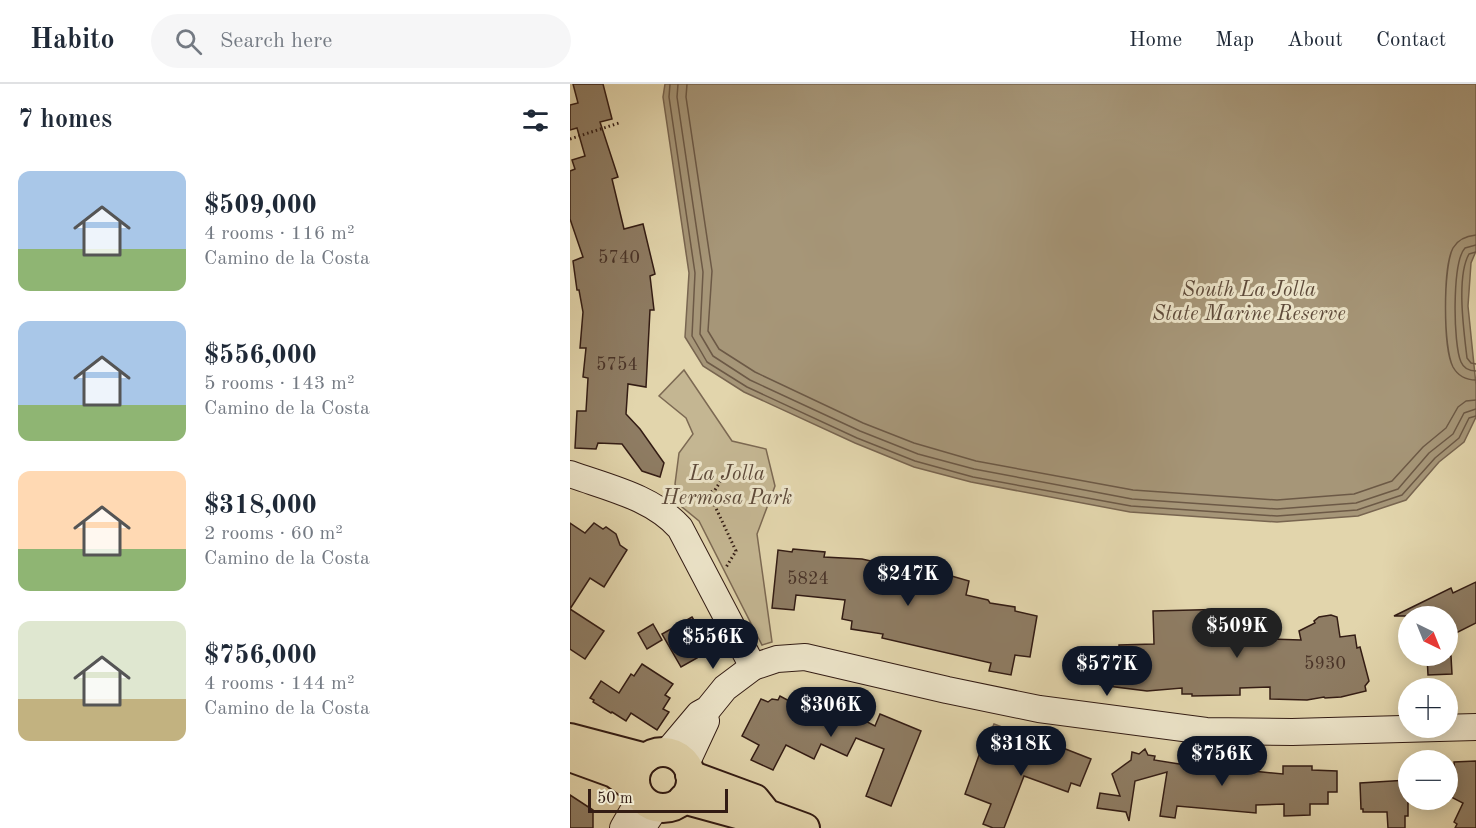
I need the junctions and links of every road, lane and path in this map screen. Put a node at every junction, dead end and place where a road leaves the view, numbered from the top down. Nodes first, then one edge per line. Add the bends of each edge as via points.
1 (619, 123) dead end
2 (570, 139) edge
3 (727, 471) dead end
4 (570, 474) edge
5 (675, 496) dead end
6 (703, 496) junction
7 (721, 575) dead end
8 (753, 667) junction
9 (1476, 727) edge
10 (570, 738) edge
11 (570, 757) edge
12 (661, 785) edge
13 (623, 828) edge
14 (806, 828) edge

1 - 2 path
3 - 6 path via 715,490
4 - 8 street via 644,501 675,521
5 - 6 path
6 - 7 path via 714,504 736,551
8 - 9 street via 777,659 805,657 1039,709 1206,731
8 - 12 street via 725,688 708,708 708,718
10 - 12 main road
11 - 12 main road
12 - 13 street
12 - 14 main road via 752,818 767,813

